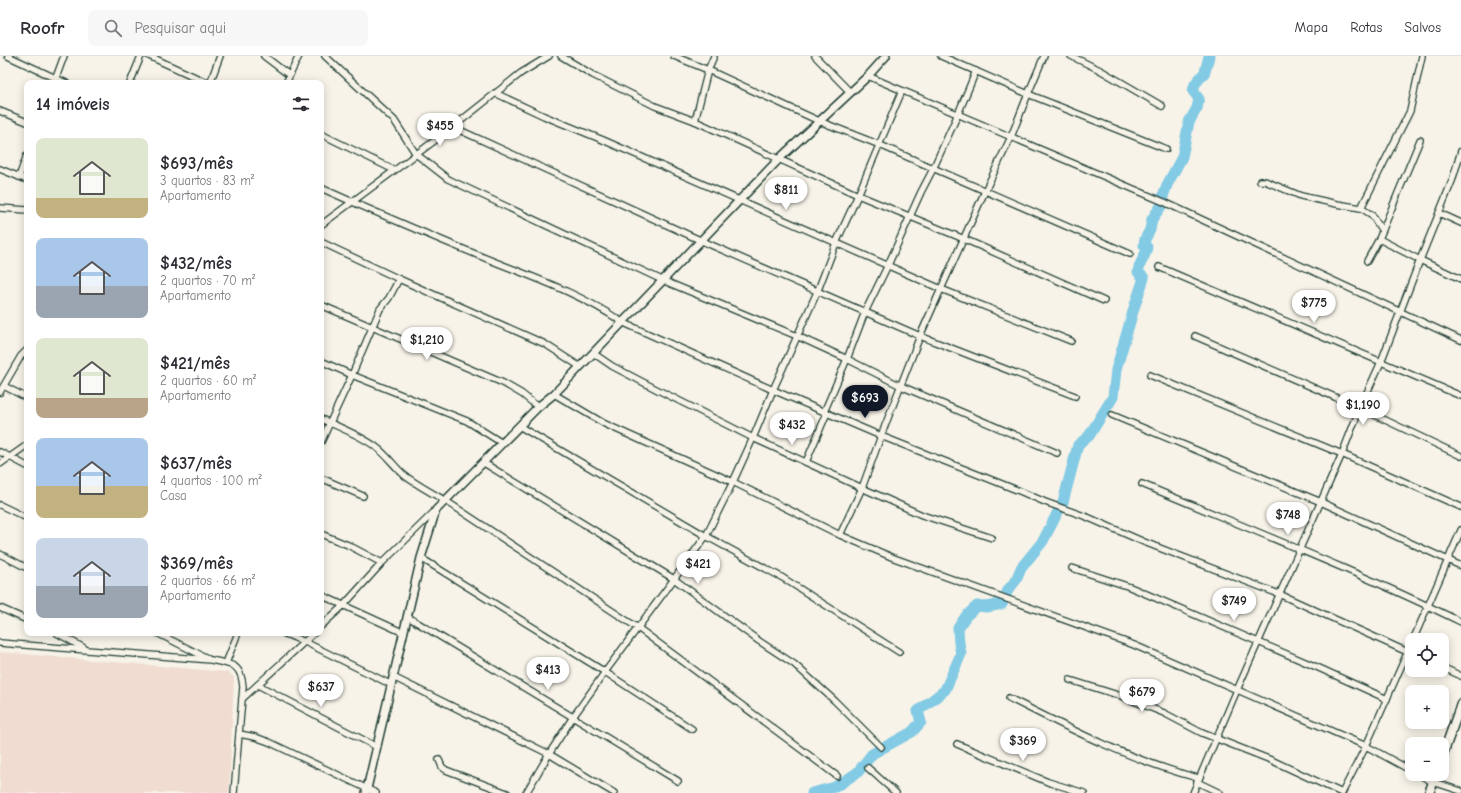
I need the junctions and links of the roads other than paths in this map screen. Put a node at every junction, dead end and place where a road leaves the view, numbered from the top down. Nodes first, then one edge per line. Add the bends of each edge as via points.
1 (8, 56) edge
2 (64, 56) edge
3 (141, 56) edge
4 (149, 56) edge
5 (220, 56) edge
6 (264, 56) edge
7 (299, 56) edge
8 (325, 56) edge
9 (549, 56) edge
10 (561, 56) edge
11 (674, 56) edge
12 (714, 56) edge
13 (815, 56) edge
14 (886, 56) edge
15 (941, 56) edge
16 (1044, 56) edge
17 (1071, 56) edge
18 (1422, 56) edge
19 (708, 70) junction
20 (976, 71) junction
21 (289, 75) junction
22 (868, 76) junction
23 (53, 80) edge
24 (55, 80) edge
25 (131, 80) edge
26 (202, 80) edge
27 (210, 80) edge
28 (287, 80) edge
29 (902, 91) junction
30 (850, 92) junction
31 (495, 93) junction
32 (1028, 94) junction
33 (1162, 106) dead end
34 (0, 111) edge
35 (958, 114) junction
36 (24, 121) edge
37 (695, 121) junction
38 (820, 121) junction
39 (453, 127) junction
40 (324, 135) edge
41 (1011, 137) junction
42 (1420, 140) dead end
43 (880, 145) junction
44 (1166, 149) dead end
45 (1461, 151) edge
46 (416, 154) junction
47 (779, 159) junction
48 (24, 163) edge
49 (0, 169) edge
50 (933, 169) junction
51 (394, 170) junction
52 (19, 177) junction
53 (24, 179) edge
54 (1260, 181) dead end
55 (324, 189) edge
56 (985, 191) junction
57 (858, 195) junction
58 (740, 201) junction
59 (352, 202) junction
60 (0, 208) edge
61 (1361, 208) junction
62 (24, 210) edge
63 (1439, 213) junction
64 (910, 217) junction
65 (324, 223) edge
66 (1461, 223) edge
67 (1382, 231) junction
68 (1379, 239) junction
69 (702, 240) junction
70 (964, 240) junction
71 (324, 243) edge
72 (836, 243) junction
73 (1130, 254) dead end
74 (1420, 260) junction
75 (1367, 261) dead end
76 (888, 266) junction
77 (1159, 268) dead end
78 (399, 279) junction
79 (1461, 279) edge
80 (662, 280) junction
81 (941, 289) junction
82 (818, 290) junction
83 (1104, 301) dead end
84 (324, 306) edge
85 (865, 312) junction
86 (1400, 312) junction
87 (622, 322) junction
88 (372, 328) junction
89 (798, 336) junction
90 (920, 336) junction
91 (1195, 336) dead end
92 (1461, 340) edge
93 (1071, 341) dead end
94 (24, 353) edge
95 (593, 353) junction
96 (847, 359) junction
97 (324, 362) edge
98 (1381, 362) junction
99 (579, 366) junction
100 (352, 375) junction
101 (1150, 375) dead end
102 (4, 386) junction
103 (901, 386) junction
104 (773, 390) junction
105 (0, 392) edge
106 (554, 394) junction
107 (24, 396) edge
108 (1075, 396) dead end
109 (1461, 396) edge
110 (538, 407) junction
111 (1360, 408) junction
112 (826, 412) junction
113 (1112, 415) dead end
114 (324, 420) edge
115 (330, 423) junction
116 (519, 426) junction
117 (324, 436) edge
118 (881, 436) junction
119 (753, 438) junction
120 (502, 443) junction
121 (24, 447) edge
122 (0, 452) edge
123 (1058, 453) dead end
124 (1342, 454) junction
125 (1461, 456) edge
126 (10, 457) junction
127 (806, 462) junction
128 (484, 463) junction
129 (0, 464) edge
130 (24, 464) edge
131 (324, 479) edge
132 (733, 482) junction
133 (1142, 484) dead end
134 (862, 488) junction
135 (363, 496) dead end
136 (446, 501) junction
137 (1321, 502) junction
138 (0, 505) edge
139 (1461, 507) edge
140 (436, 510) junction
141 (24, 517) edge
142 (1461, 530) edge
143 (324, 535) edge
144 (840, 535) junction
145 (706, 536) junction
146 (992, 538) dead end
147 (1299, 550) junction
148 (0, 554) edge
149 (421, 558) junction
150 (1447, 559) junction
151 (382, 563) junction
152 (24, 566) edge
153 (1461, 566) edge
154 (1072, 568) dead end
155 (674, 579) junction
156 (1280, 594) junction
157 (324, 597) edge
158 (343, 606) junction
159 (1427, 606) junction
160 (0, 608) edge
161 (408, 617) junction
162 (24, 619) edge
163 (1461, 622) edge
164 (324, 623) edge
165 (638, 628) junction
166 (404, 633) junction
167 (1415, 633) edge
168 (62, 636) edge
169 (163, 636) edge
170 (237, 636) edge
171 (290, 636) edge
172 (311, 636) edge
173 (1258, 641) junction
174 (0, 642) edge
175 (305, 642) junction
176 (86, 649) junction
177 (1405, 651) edge
178 (899, 652) dead end
179 (211, 660) junction
180 (226, 663) junction
181 (1405, 663) edge
182 (1449, 670) edge
183 (605, 672) junction
184 (1461, 676) edge
185 (394, 677) junction
186 (1070, 680) dead end
187 (258, 685) junction
188 (392, 685) junction
189 (1237, 690) junction
190 (1008, 698) dead end
191 (242, 699) junction
192 (1387, 699) junction
193 (1461, 704) edge
194 (573, 717) junction
195 (692, 729) dead end
196 (240, 734) junction
197 (1449, 737) edge
198 (1217, 738) junction
199 (957, 744) dead end
200 (1366, 746) junction
201 (377, 747) junction
202 (881, 747) dead end
203 (548, 754) junction
204 (439, 760) dead end
205 (1405, 767) edge
206 (868, 768) dead end
207 (837, 776) dead end
208 (1198, 780) junction
209 (678, 781) dead end
210 (1434, 781) edge
211 (1441, 781) edge
212 (366, 791) edge
213 (1461, 791) edge
214 (234, 793) edge
215 (376, 793) edge
216 (507, 793) edge
217 (526, 793) edge
218 (614, 793) edge
219 (896, 793) edge
220 (1084, 793) edge
221 (1193, 793) edge
222 (1220, 793) edge
223 (1342, 793) edge
224 (1429, 793) edge

1 - 23 street
2 - 24 street
3 - 25 street
4 - 26 street
5 - 27 street
6 - 21 street
7 - 21 street
8 - 46 street via 394,120
9 - 31 street
10 - 37 street via 629,94
11 - 19 street
12 - 19 street
13 - 30 street
14 - 22 street
15 - 20 street
16 - 32 street
17 - 33 street
18 - 61 street via 1410,111
19 - 37 street
19 - 38 street
20 - 32 street
20 - 35 street
21 - 28 street
22 - 29 street
22 - 30 street
29 - 35 street
29 - 43 street
30 - 38 street
31 - 39 street
31 - 58 street
32 - 41 street
32 - 44 street
34 - 36 street
35 - 41 street
35 - 50 street
37 - 47 street
38 - 43 street
38 - 47 street
39 - 46 street
39 - 69 street
40 - 51 street
41 - 56 street
41 - 86 street via 1164,202
42 - 67 street
43 - 50 street
43 - 57 street
45 - 63 street
46 - 51 street
46 - 80 street via 448,179
47 - 57 street
47 - 58 street
48 - 52 street
49 - 52 street
50 - 56 street
50 - 64 street
51 - 59 street
52 - 53 street
54 - 61 street via 1301,196
55 - 59 street
56 - 70 street
56 - 73 street
57 - 64 street
57 - 72 street
58 - 69 street
58 - 72 street
59 - 65 street
59 - 87 street via 570,292
60 - 62 street
61 - 67 street via 1372,215
63 - 66 street
63 - 74 street
64 - 70 street
64 - 76 street
67 - 68 street
68 - 74 street
68 - 75 street
69 - 80 street
69 - 82 street
70 - 81 street
70 - 83 street
71 - 78 street
72 - 76 street
72 - 82 street
74 - 79 street
74 - 86 street
76 - 81 street
76 - 85 street
77 - 98 street
78 - 88 street via 380,309
78 - 99 street via 545,344
80 - 87 street
80 - 89 street
81 - 90 street
81 - 93 street
82 - 85 street
82 - 89 street
84 - 88 street
85 - 90 street
85 - 96 street
86 - 92 street
86 - 98 street
87 - 95 street
87 - 104 street
88 - 100 street
88 - 110 street via 503,383
89 - 96 street
89 - 104 street
90 - 103 street
90 - 108 street
91 - 111 street
94 - 102 street
95 - 99 street
95 - 119 street via 612,366
96 - 103 street
96 - 112 street
97 - 100 street
98 - 109 street
98 - 111 street
99 - 106 street
100 - 115 street
100 - 120 street via 467,421
101 - 124 street
102 - 105 street
102 - 107 street
103 - 118 street
103 - 123 street
104 - 112 street
104 - 119 street
106 - 110 street
106 - 132 street via 604,424
110 - 116 street
111 - 124 street
111 - 125 street
112 - 118 street
112 - 127 street
113 - 137 street
114 - 115 street
115 - 117 street
115 - 136 street via 375,446 403,474
116 - 120 street
116 - 145 street
118 - 134 street
118 - 156 street
119 - 127 street
119 - 132 street
120 - 128 street
121 - 126 street
122 - 126 street
124 - 137 street
124 - 139 street
126 - 129 street
126 - 130 street
127 - 134 street
128 - 136 street
128 - 155 street
131 - 135 street
132 - 144 street
132 - 145 street
133 - 147 street
134 - 144 street
134 - 146 street via 922,515
136 - 140 street
136 - 165 street
137 - 147 street
137 - 150 street
138 - 141 street
140 - 149 street
140 - 151 street
142 - 150 street
143 - 151 street
144 - 189 street via 894,558 1134,645
145 - 155 street
145 - 178 street via 783,578
147 - 156 street
147 - 159 street
148 - 152 street
149 - 161 street
149 - 183 street
150 - 153 street
150 - 159 street
151 - 158 street
154 - 173 street via 1130,587
155 - 165 street
155 - 202 street via 794,664
156 - 173 street
156 - 177 street
157 - 158 street
158 - 164 street
158 - 166 street
159 - 163 street
159 - 167 street
160 - 162 street
161 - 166 street
161 - 194 street
165 - 183 street
165 - 207 street
166 - 185 street
168 - 176 street
169 - 179 street
170 - 180 street
171 - 175 street
172 - 175 street
173 - 189 street
173 - 192 street
174 - 176 street
175 - 187 street
175 - 188 street
176 - 179 street
179 - 180 street
180 - 191 street via 241,672
181 - 192 street
182 - 184 street
183 - 194 street
183 - 195 street
185 - 188 street
185 - 203 street
186 - 198 street via 1164,713
187 - 191 street
187 - 201 street
188 - 201 street
189 - 198 street
189 - 200 street
190 - 208 street via 1136,758
191 - 196 street
192 - 200 street
193 - 197 main road
194 - 203 street
194 - 209 street
196 - 212 street via 269,742
196 - 214 street
198 - 208 street
198 - 223 street
199 - 220 street via 1048,782
200 - 205 street
200 - 223 street
201 - 212 street
203 - 217 street
203 - 218 street
204 - 216 street via 446,770
206 - 219 street
208 - 221 street
208 - 222 street
210 - 224 main road
211 - 213 street
212 - 215 street

